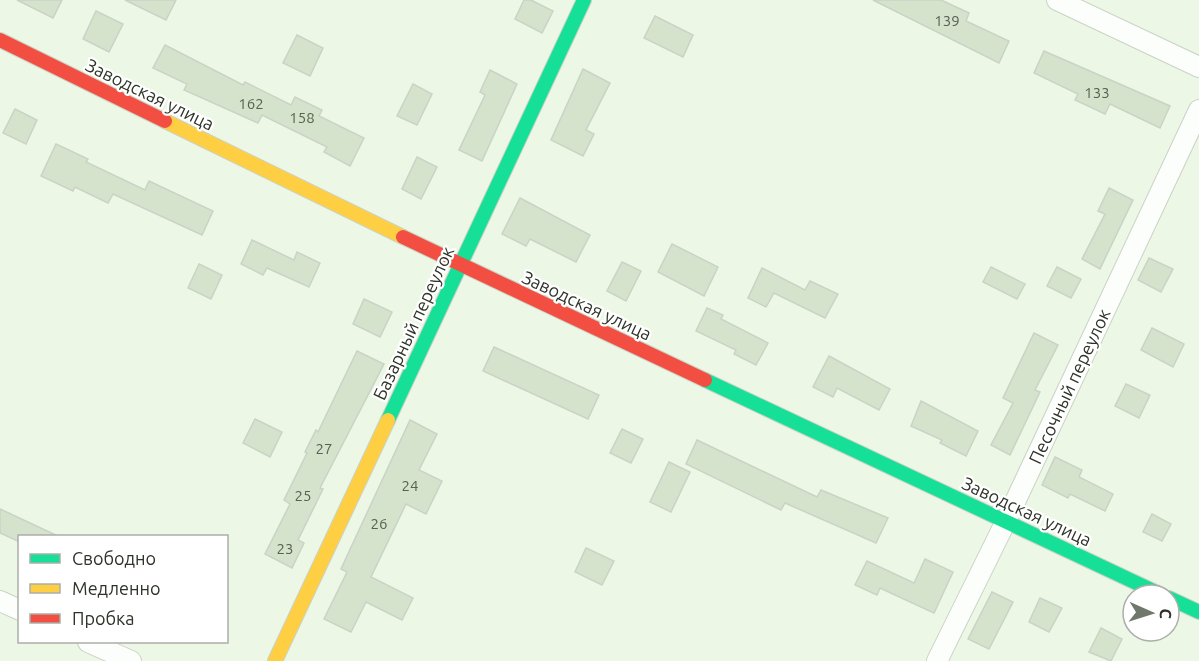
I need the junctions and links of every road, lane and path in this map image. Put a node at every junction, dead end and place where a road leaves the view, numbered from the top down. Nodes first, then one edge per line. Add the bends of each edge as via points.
1 (584, 0) edge
2 (1056, 0) edge
3 (0, 40) edge
4 (1199, 67) edge
5 (1199, 110) edge
6 (460, 265) junction
7 (1006, 521) junction
8 (1137, 583) edge
9 (0, 601) edge
10 (1181, 604) edge
11 (18, 609) edge
12 (1199, 612) edge
13 (90, 643) edge
14 (131, 661) edge
15 (275, 661) edge
16 (937, 661) edge

1 - 6 main road, Базарный переулок
2 - 4 street
3 - 6 main road, Заводская улица
5 - 7 street, Песочный переулок
6 - 7 main road, Заводская улица
6 - 15 main road, Базарный переулок
7 - 8 main road, Заводская улица
7 - 16 street, Песочный переулок
9 - 11 street
10 - 12 main road
13 - 14 street

